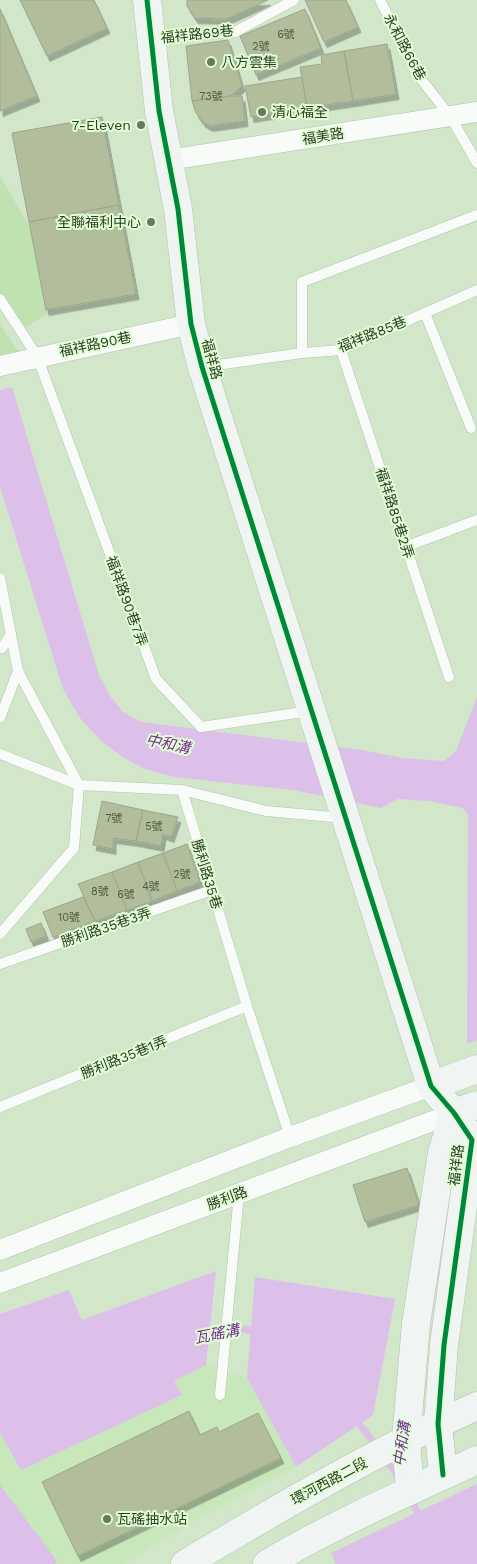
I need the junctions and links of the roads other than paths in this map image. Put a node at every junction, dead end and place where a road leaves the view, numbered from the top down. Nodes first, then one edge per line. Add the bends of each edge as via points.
1 (147, 0) edge
2 (294, 0) edge
3 (380, 0) edge
4 (152, 39) junction
5 (477, 112) edge
6 (450, 116) junction
7 (168, 160) junction
8 (477, 163) edge
9 (477, 215) edge
10 (477, 290) edge
11 (0, 298) edge
12 (424, 313) junction
13 (191, 324) junction
14 (341, 350) junction
15 (302, 353) junction
16 (37, 356) junction
17 (0, 366) edge
18 (202, 367) junction
19 (471, 428) dead end
20 (477, 520) edge
21 (406, 547) junction
22 (0, 578) edge
23 (11, 634) junction
24 (0, 648) edge
25 (18, 672) junction
26 (449, 677) dead end
27 (311, 711) junction
28 (0, 718) edge
29 (0, 754) edge
30 (79, 785) junction
31 (182, 790) junction
32 (345, 818) junction
33 (212, 890) junction
34 (0, 934) edge
35 (0, 964) edge
36 (247, 1006) junction
37 (475, 1070) edge
38 (431, 1086) junction
39 (0, 1107) edge
40 (466, 1109) edge
41 (290, 1137) junction
42 (239, 1194) junction
43 (0, 1250) edge
44 (0, 1283) edge
45 (220, 1395) dead end
46 (477, 1406) edge
47 (438, 1424) junction
48 (406, 1440) junction
49 (477, 1460) edge
50 (443, 1475) junction
51 (410, 1490) junction
52 (185, 1564) edge
53 (267, 1564) edge

1 - 4 street, 福祥路
2 - 4 lane, 福祥路69巷 via 234,32
3 - 6 lane, 永和路66巷 via 417,74
4 - 7 street, 福祥路
5 - 6 street, 福美路
6 - 7 street, 福美路
6 - 8 lane, 永和路66巷
7 - 13 street, 福祥路 via 178,209
9 - 15 lane via 302,282
10 - 12 lane, 福祥路85巷
11 - 16 lane
12 - 14 lane, 福祥路85巷
12 - 19 lane
13 - 16 street, 福祥路90巷
13 - 18 street, 福祥路
14 - 15 lane, 福祥路85巷
14 - 21 lane, 福祥路85巷2弄
15 - 18 lane, 福祥路85巷
16 - 17 street, 福祥路90巷
16 - 27 lane, 福祥路90巷7弄 via 156,679 201,727
18 - 27 street, 福祥路
20 - 21 lane
21 - 26 lane, 福祥路85巷2弄
22 - 23 lane
23 - 24 lane
23 - 25 lane
25 - 28 lane
25 - 30 lane
27 - 32 street, 福祥路
29 - 30 lane
30 - 31 lane
30 - 34 lane via 74,848
31 - 32 lane via 266,811
31 - 33 lane, 勝利路35巷
32 - 38 street, 福祥路
33 - 35 lane, 勝利路35巷3弄
33 - 36 lane, 勝利路35巷
36 - 39 lane, 勝利路35巷1弄
36 - 41 lane, 勝利路35巷
37 - 38 street
38 - 40 street, 福祥路
38 - 41 street
40 - 42 street, 勝利路
40 - 47 street, 福祥路 via 472,1140 444,1344
40 - 48 street, 福祥路 via 442,1153 416,1324
41 - 43 street
42 - 44 street, 勝利路
42 - 45 lane
46 - 47 street, 環河西路二段
47 - 48 street, 環河西路二段
47 - 50 street, 福祥路
48 - 51 street, 福祥路
48 - 52 street, 環河西路二段 via 281,1507
49 - 50 street
50 - 51 street
51 - 53 street

